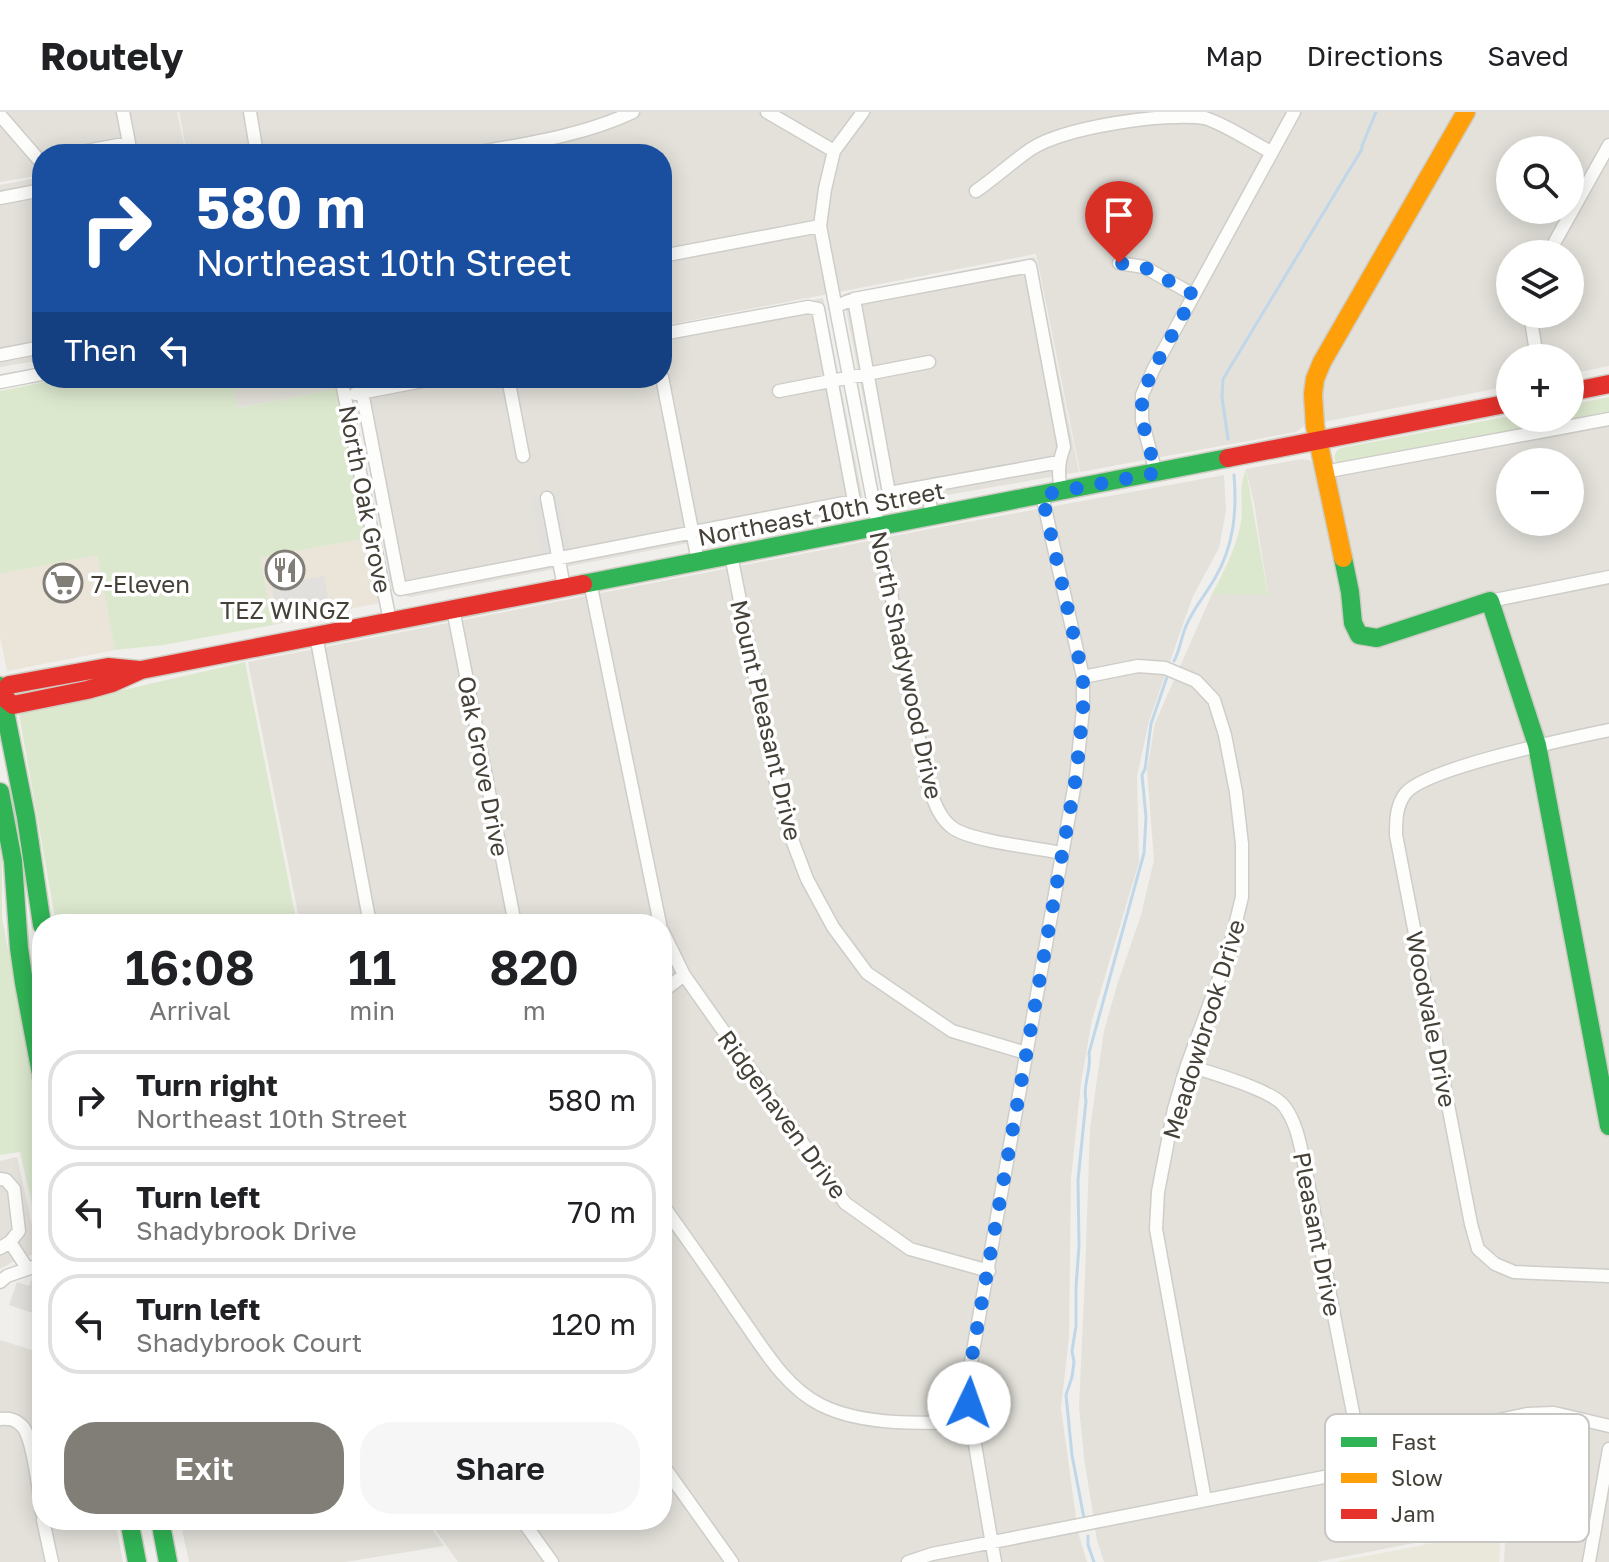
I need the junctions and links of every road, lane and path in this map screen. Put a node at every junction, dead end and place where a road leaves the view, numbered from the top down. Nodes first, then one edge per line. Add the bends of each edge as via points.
1 (123, 112) edge
2 (250, 112) edge
3 (633, 112) edge
4 (767, 112) edge
5 (863, 112) edge
6 (1294, 112) edge
7 (1466, 112) edge
8 (0, 115) edge
9 (124, 144) edge
10 (255, 144) edge
11 (526, 144) edge
12 (1609, 145) edge
13 (834, 151) junction
14 (32, 152) edge
15 (1271, 152) junction
16 (976, 191) dead end
17 (32, 193) edge
18 (0, 198) edge
19 (820, 226) junction
20 (1556, 240) edge
21 (672, 254) edge
22 (1119, 263) dead end
23 (1194, 295) junction
24 (854, 299) junction
25 (836, 306) junction
26 (672, 332) edge
27 (32, 349) edge
28 (0, 355) edge
29 (929, 362) dead end
30 (867, 374) junction
31 (32, 376) edge
32 (849, 378) junction
33 (0, 382) edge
34 (832, 382) junction
35 (1609, 384) edge
36 (344, 388) edge
37 (384, 388) edge
38 (510, 388) edge
39 (664, 388) edge
40 (1584, 389) edge
41 (779, 391) dead end
42 (362, 392) junction
43 (346, 396) junction
44 (1496, 406) edge
45 (1609, 419) edge
46 (1317, 441) junction
47 (523, 456) dead end
48 (1059, 462) junction
49 (1324, 472) junction
50 (1156, 473) junction
51 (927, 486) junction
52 (1052, 493) junction
53 (547, 498) dead end
54 (932, 516) junction
55 (878, 526) junction
56 (692, 532) junction
57 (731, 555) junction
58 (559, 559) junction
59 (698, 561) junction
60 (1609, 577) edge
61 (590, 582) junction
62 (564, 587) junction
63 (1490, 601) junction
64 (453, 609) junction
65 (390, 621) junction
66 (316, 635) junction
67 (1083, 677) junction
68 (1, 693) edge
69 (1609, 730) edge
70 (1537, 745) junction
71 (0, 792) edge
72 (1062, 853) junction
73 (40, 914) edge
74 (368, 914) edge
75 (513, 914) edge
76 (658, 914) edge
77 (672, 950) edge
78 (32, 975) edge
79 (684, 975) junction
80 (672, 984) edge
81 (1026, 1053) junction
82 (1187, 1065) junction
83 (1609, 1126) edge
84 (0, 1179) edge
85 (672, 1218) edge
86 (5, 1245) edge
87 (32, 1267) edge
88 (27, 1268) junction
89 (989, 1271) junction
90 (2, 1276) edge
91 (1609, 1276) edge
92 (1353, 1414) edge
93 (1527, 1414) edge
94 (1558, 1414) edge
95 (0, 1419) edge
96 (971, 1421) junction
97 (1589, 1421) edge
98 (1609, 1426) edge
99 (1609, 1449) edge
100 (32, 1455) edge
101 (1325, 1477) edge
102 (672, 1478) edge
103 (1205, 1500) junction
104 (45, 1530) edge
105 (131, 1530) edge
106 (162, 1530) edge
107 (529, 1530) edge
108 (992, 1543) junction
109 (52, 1562) edge
110 (137, 1562) edge
111 (168, 1562) edge
112 (552, 1562) edge
113 (732, 1562) edge
114 (908, 1562) edge
115 (995, 1562) edge
116 (1589, 1562) edge

1 - 9 street via 129,143
2 - 10 street
3 - 11 street via 597,128
4 - 13 street
5 - 13 street
6 - 15 street
7 - 46 main road via 1322,362 1313,394
8 - 14 street
12 - 20 street
13 - 19 street, North Shadywood Drive
15 - 16 street via 1208,119 1159,114 1052,138
15 - 23 street
17 - 18 street
19 - 21 street
19 - 25 street, North Shadywood Drive
22 - 23 street via 1144,267
23 - 50 street via 1142,395 1142,420
24 - 25 street
24 - 30 street
24 - 48 street via 1030,266 1064,447
25 - 32 street, North Shadywood Drive
26 - 34 street via 818,309
27 - 28 street
29 - 30 street
30 - 32 street
30 - 51 street via 889,493
31 - 33 street
32 - 34 street
32 - 55 street, North Shadywood Drive
34 - 41 street
34 - 56 street via 854,501
35 - 40 main road
36 - 43 street, North Oak Grove
37 - 42 street
38 - 47 street
39 - 56 street
42 - 43 street
42 - 58 street via 400,589
43 - 65 street, North Oak Grove
44 - 46 main road, Northeast 10th Street
45 - 49 street
46 - 49 main road
46 - 50 main road, Northeast 10th Street
48 - 51 street
48 - 52 street
49 - 63 main road via 1359,635 1377,638
50 - 52 main road, Northeast 10th Street
51 - 54 street
52 - 54 main road, Northeast 10th Street
52 - 67 street
53 - 58 street
54 - 55 main road, Northeast 10th Street
55 - 57 main road, Northeast 10th Street
55 - 72 street, North Shadywood Drive via 928,785 939,812 953,828 972,837
56 - 58 street
56 - 59 street
57 - 59 main road, Northeast 10th Street
57 - 81 street, Mount Pleasant Drive via 788,829 833,927 867,973 952,1031
58 - 62 street
59 - 61 main road, Northeast 10th Street
60 - 63 street
61 - 62 main road, Northeast 10th Street
61 - 76 street, Ridgehaven Drive
62 - 64 main road, Northeast 10th Street
63 - 70 main road
64 - 65 main road, Northeast 10th Street
64 - 75 street, Oak Grove Drive
65 - 66 main road, Northeast 10th Street
66 - 68 main road, Northeast 10th Street via 141,670 87,690 13,705
66 - 74 street
67 - 72 street via 1076,777
67 - 82 street, Meadowbrook Drive via 1138,666 1165,668 1196,681 1214,700 1225,735 1241,831 1242,897 1228,954
68 - 73 main road
69 - 70 street, Woodvale Drive
70 - 83 main road
70 - 91 street, Woodvale Drive via 1421,781 1405,794 1396,813 1396,835 1478,1249 1514,1272
71 - 78 main road
72 - 81 street
77 - 79 street, Ridgehaven Drive
79 - 80 street
79 - 89 street, Ridgehaven Drive via 845,1203 910,1249
81 - 89 street
82 - 92 street, Pleasant Drive via 1268,1092 1284,1105 1296,1129
82 - 103 street, Meadowbrook Drive via 1158,1192 1156,1229
84 - 86 street via 14,1189 19,1231
85 - 96 street via 795,1388 842,1413 928,1424
86 - 88 street
87 - 88 street
88 - 90 street
89 - 96 street via 971,1362
93 - 94 street
95 - 100 street via 11,1418 23,1427
96 - 108 street
97 - 98 street
99 - 116 street
101 - 103 street
102 - 113 street
103 - 108 street
104 - 109 street
105 - 110 main road
106 - 111 main road
107 - 112 street
108 - 114 street
108 - 115 street

